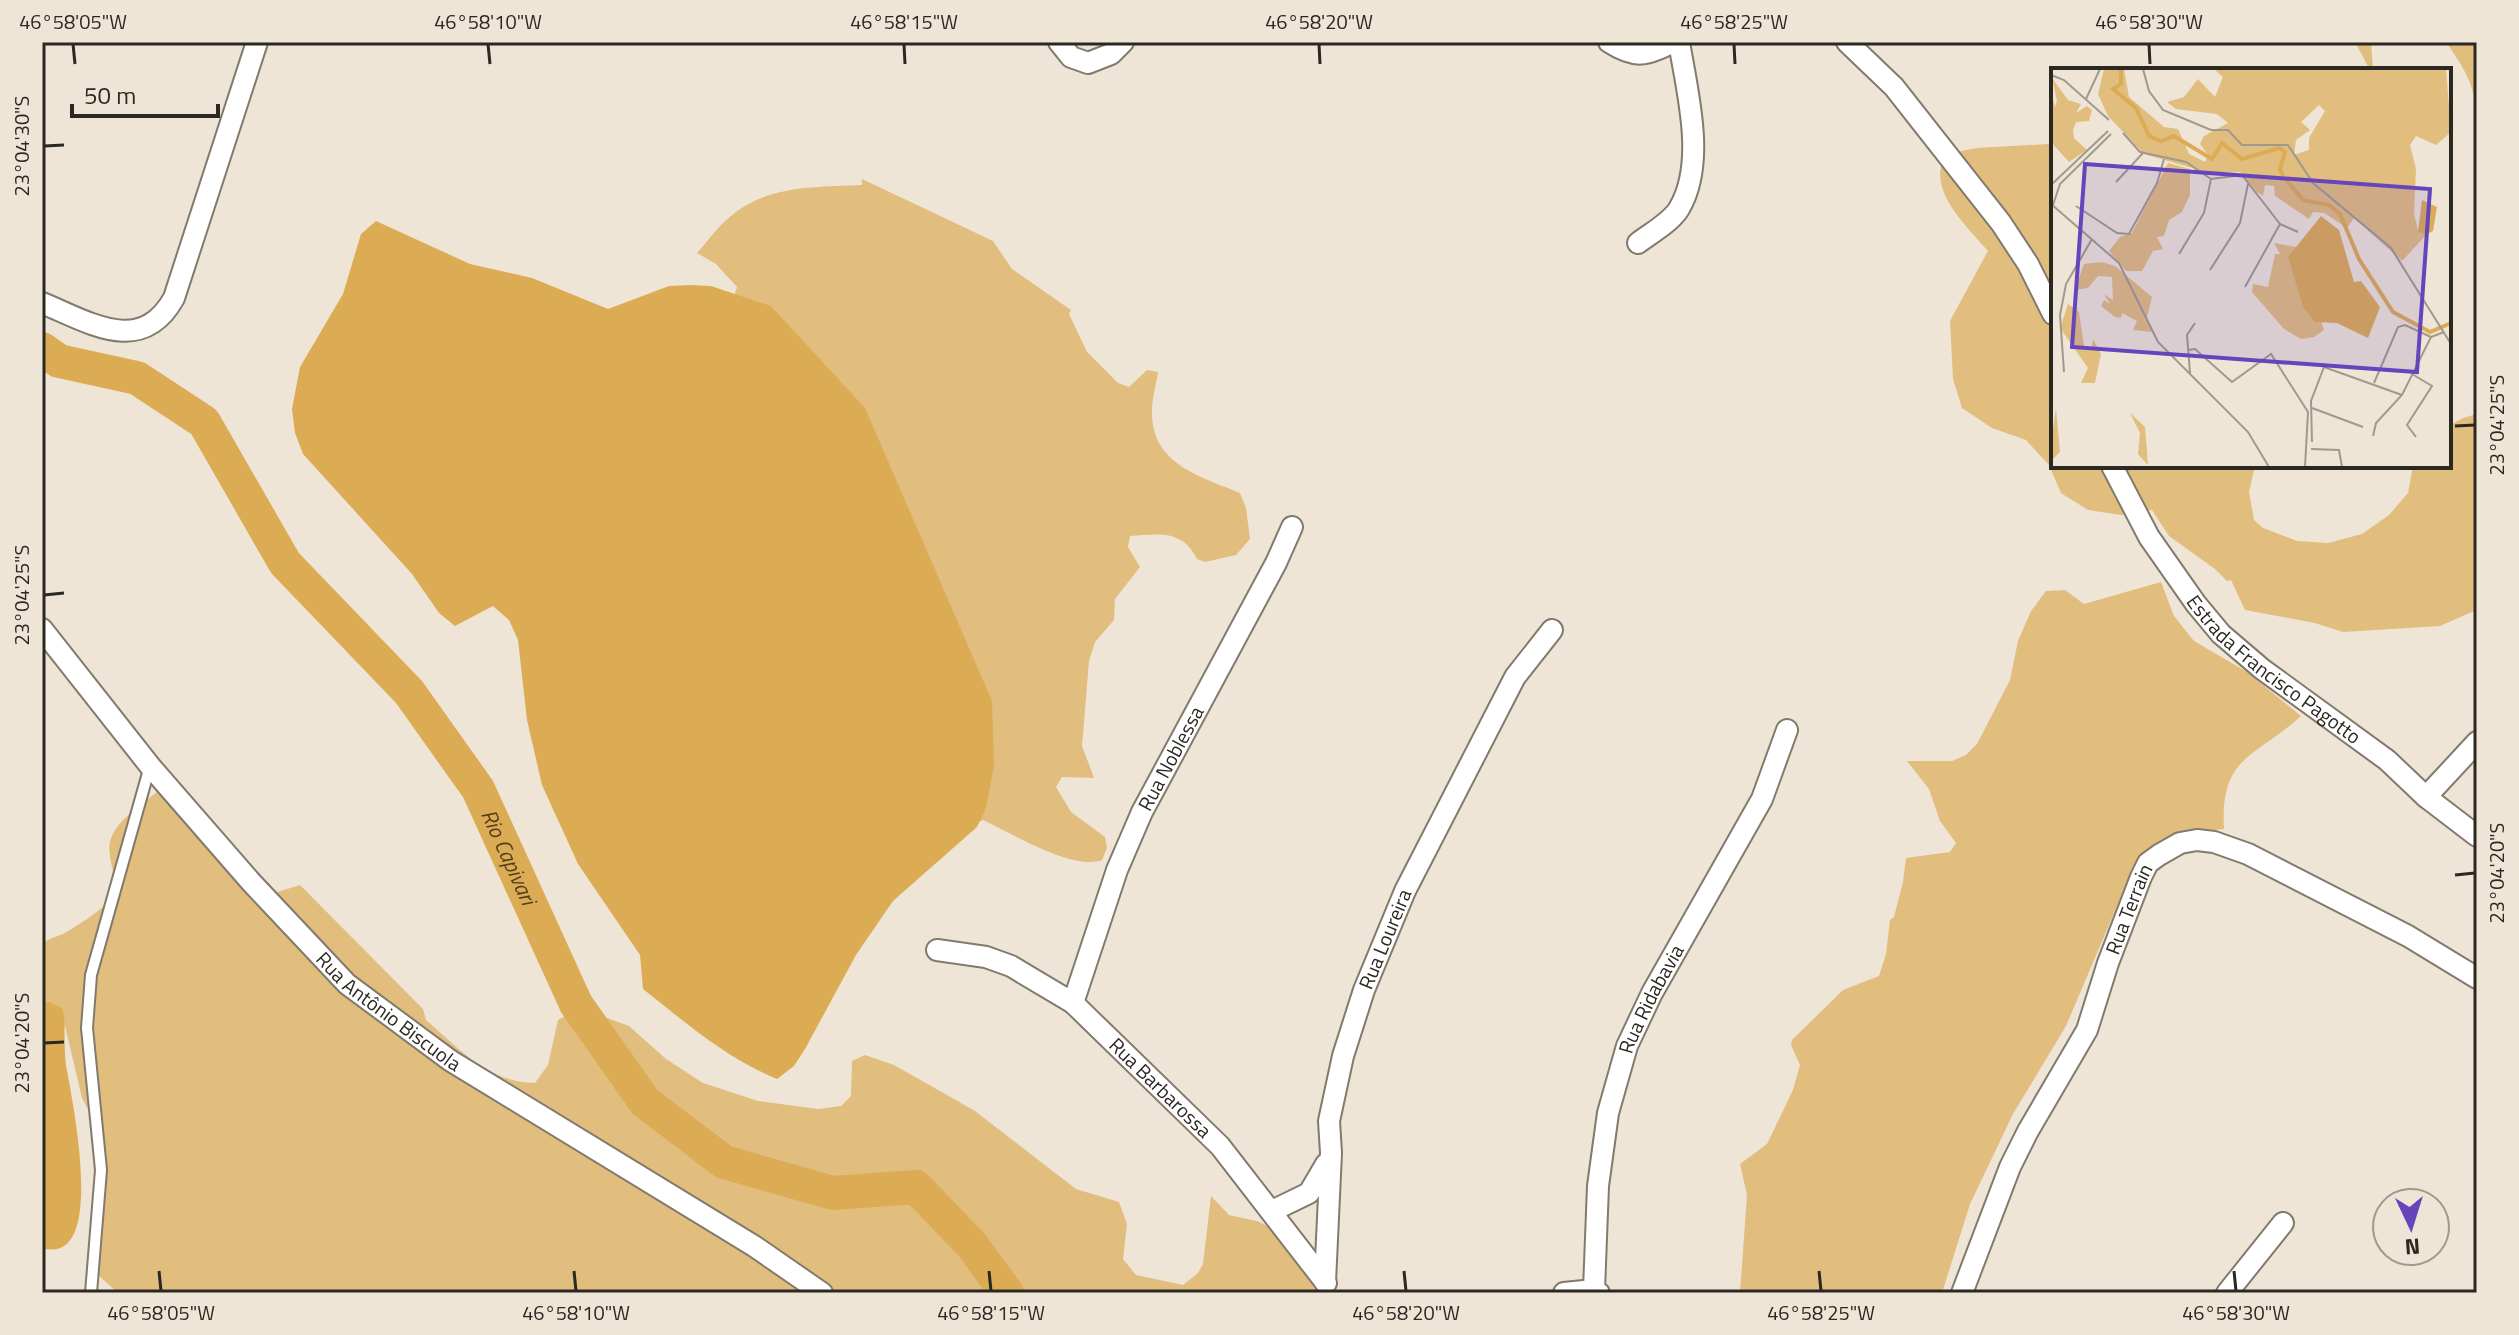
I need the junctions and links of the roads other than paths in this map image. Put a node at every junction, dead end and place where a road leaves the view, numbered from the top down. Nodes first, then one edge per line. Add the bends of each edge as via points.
1 (257, 42) edge
2 (1059, 42) edge
3 (1123, 42) edge
4 (1609, 42) edge
5 (1676, 42) edge
6 (1847, 42) edge
7 (1638, 243) dead end
8 (42, 303) edge
9 (2051, 310) edge
10 (2113, 468) edge
11 (1292, 527) dead end
12 (42, 629) edge
13 (1552, 630) dead end
14 (1787, 730) dead end
15 (2477, 742) edge
16 (150, 766) junction
17 (2426, 797) junction
18 (2477, 836) edge
19 (937, 950) dead end
20 (2477, 978) edge
21 (1073, 1003) junction
22 (1331, 1153) junction
23 (1272, 1211) junction
24 (2283, 1223) dead end
25 (1329, 1287) edge
26 (1597, 1292) edge
27 (91, 1293) edge
28 (822, 1293) edge
29 (1564, 1293) edge
30 (1962, 1293) edge
31 (2227, 1293) edge

1 - 8 street via 166,312 141,329 126,332
2 - 3 street via 1071,57 1088,63 1111,54
4 - 5 street via 1626,53 1650,54
5 - 7 street via 1692,126 1691,176 1680,209
6 - 9 street via 1894,87 2001,223
10 - 17 street, Estrada Francisco Pagotto via 2149,537 2221,634 2387,760
11 - 21 street, Rua Noblessa via 1142,812
12 - 16 street, Rua Antônio Biscuola
13 - 22 street, Rua Loureira via 1515,677 1405,891 1343,1056 1329,1121
14 - 26 street, Rua Ridabavia via 1762,799 1627,1046 1606,1127 1598,1186
15 - 17 street
16 - 27 lane via 91,975 87,1028 101,1170
16 - 28 street, Rua Antônio Biscuola via 347,984 451,1061
17 - 18 street, Estrada Francisco Pagotto
19 - 21 street, Rua Barbarossa via 1011,966
20 - 30 street, Rua Terrain via 2408,936 2248,854 2197,840 2159,855 2141,877 2087,1030 2010,1167
21 - 23 street, Rua Barbarossa via 1220,1146
22 - 23 street via 1309,1193
22 - 25 street, Rua Loureira
23 - 25 street, Rua Barbarossa
24 - 31 street
26 - 29 street

